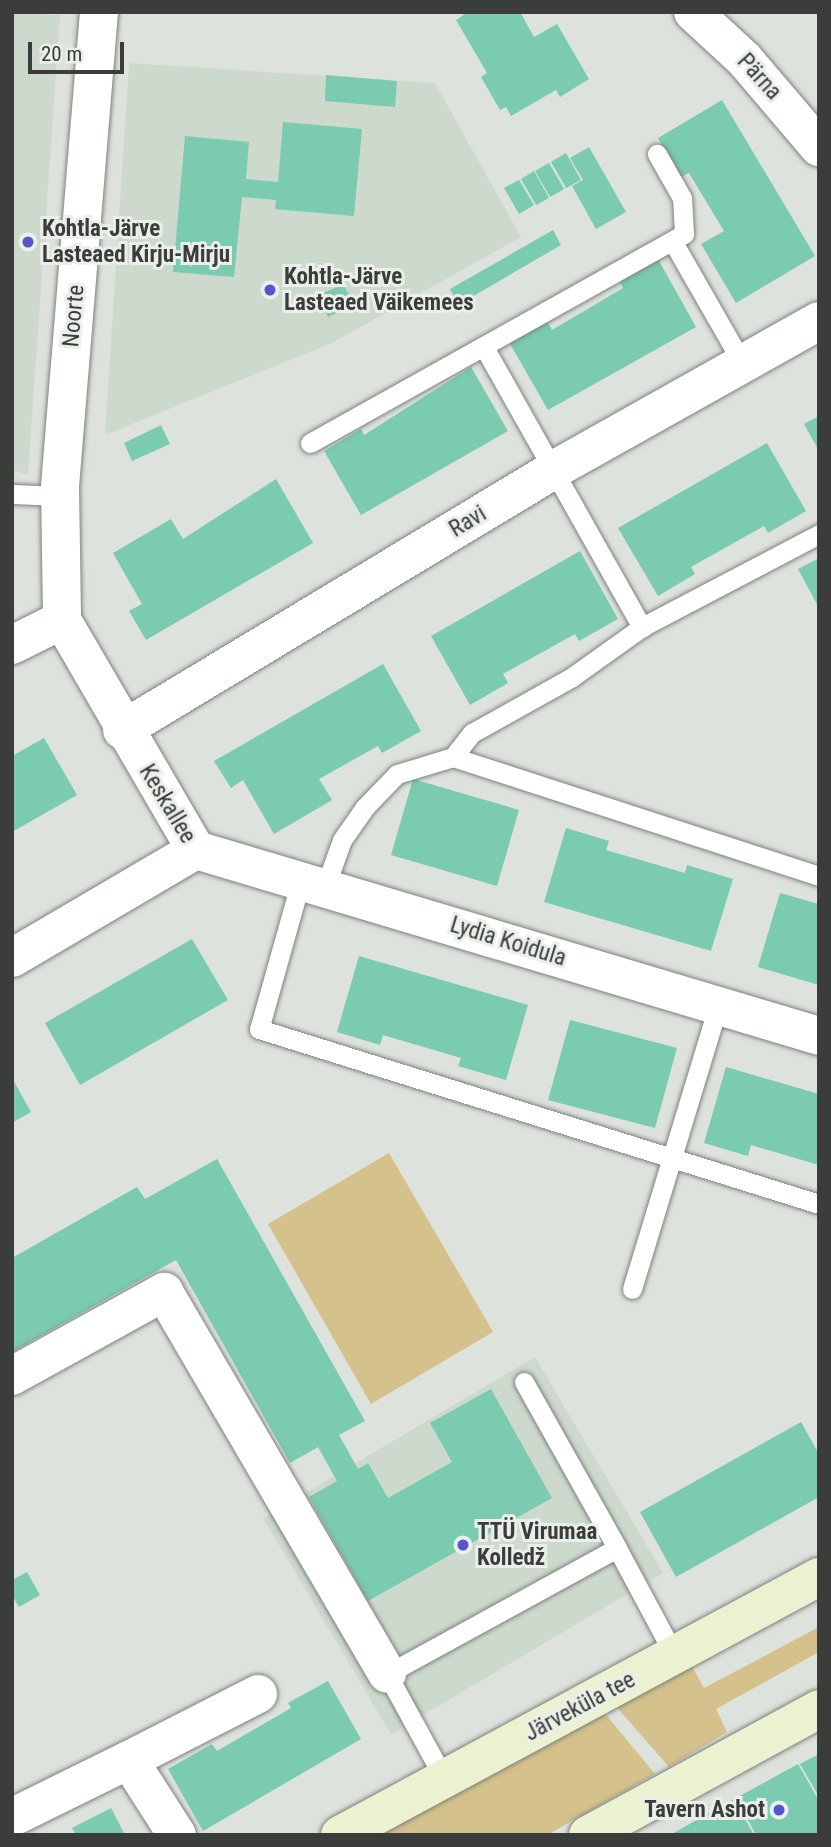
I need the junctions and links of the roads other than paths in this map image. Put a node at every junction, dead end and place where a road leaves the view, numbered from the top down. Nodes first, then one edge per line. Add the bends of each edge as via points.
1 (99, 12) edge
2 (693, 12) edge
3 (819, 147) edge
4 (657, 154) dead end
5 (674, 242) junction
6 (819, 321) edge
7 (484, 347) junction
8 (743, 364) junction
9 (310, 443) dead end
10 (556, 468) junction
11 (12, 494) edge
12 (60, 496) junction
13 (819, 534) edge
14 (62, 620) junction
15 (642, 627) junction
16 (12, 645) edge
17 (122, 730) junction
18 (453, 757) junction
19 (196, 850) junction
20 (819, 876) edge
21 (313, 883) junction
22 (12, 958) edge
23 (718, 1006) junction
24 (819, 1036) edge
25 (671, 1160) junction
26 (819, 1204) edge
27 (632, 1289) dead end
28 (12, 1376) edge
29 (524, 1382) dead end
30 (617, 1548) junction
31 (819, 1577) edge
32 (675, 1656) junction
33 (387, 1674) junction
34 (258, 1694) dead end
35 (819, 1709) edge
36 (129, 1760) junction
37 (445, 1780) junction
38 (17, 1815) dead end
39 (177, 1835) edge
40 (340, 1835) edge
41 (588, 1835) edge

1 - 12 street, Noorte
2 - 3 street, Pärna via 744,59
4 - 5 lane via 682,198 684,234
5 - 7 lane
5 - 8 lane
6 - 8 street, Ravi
7 - 9 lane
7 - 10 lane
8 - 10 street, Ravi
10 - 15 lane
10 - 17 street, Ravi
11 - 12 lane
12 - 14 street, Noorte
13 - 15 lane
14 - 16 street
14 - 17 street, Keskallee
15 - 18 lane via 572,677 472,733
17 - 19 street, Keskallee
18 - 20 lane
18 - 21 lane via 397,774 364,808
19 - 21 street, Lydia Koidula
19 - 22 street, Keskallee
21 - 23 street, Lydia Koidula
21 - 25 lane via 259,1029
23 - 24 street, Lydia Koidula
23 - 25 lane
25 - 26 lane
25 - 27 lane
28 - 33 street via 164,1292
29 - 30 lane
30 - 32 lane
30 - 33 lane
31 - 32 main road, Järveküla tee
32 - 37 main road, Järveküla tee
33 - 37 lane
34 - 36 street
35 - 41 main road
36 - 38 street
36 - 39 street
37 - 40 main road, Järveküla tee

